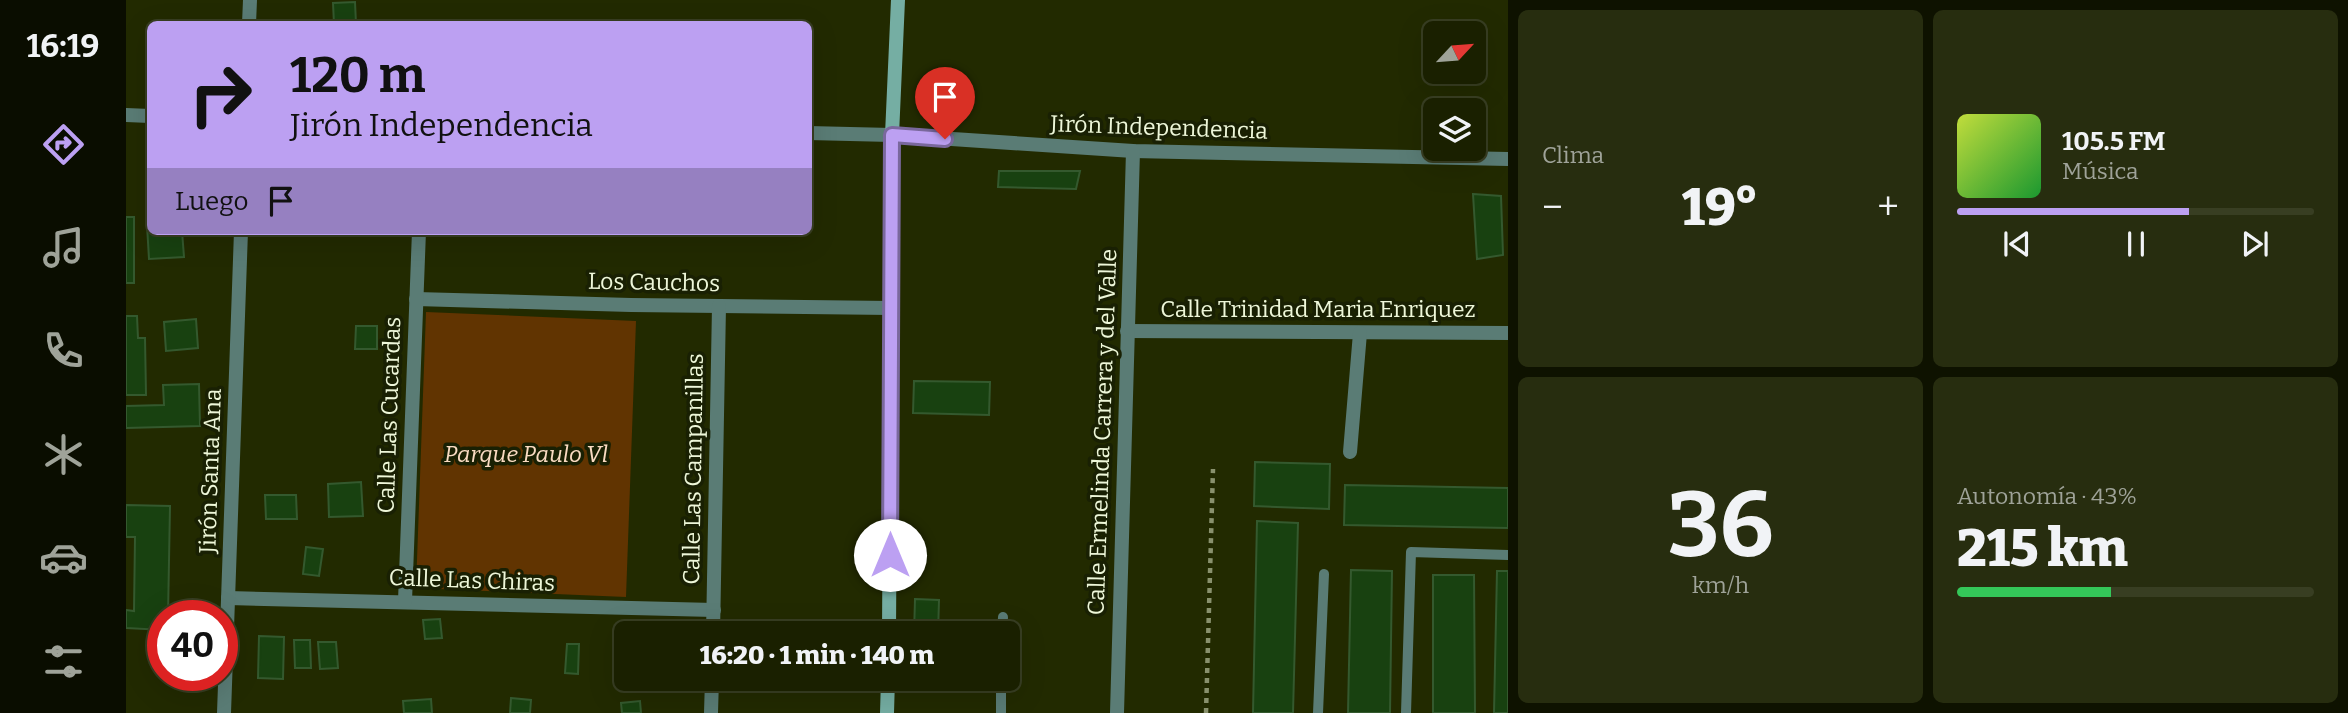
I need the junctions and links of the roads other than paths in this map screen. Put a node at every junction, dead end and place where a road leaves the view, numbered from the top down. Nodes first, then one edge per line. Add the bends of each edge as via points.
1 (250, 0) edge
2 (898, 0) edge
3 (249, 21) edge
4 (126, 115) edge
5 (147, 116) edge
6 (812, 133) edge
7 (892, 135) junction
8 (1133, 151) junction
9 (1508, 159) edge
10 (241, 235) edge
11 (419, 235) edge
12 (416, 299) junction
13 (719, 306) junction
14 (891, 307) junction
15 (1127, 331) junction
16 (1360, 333) junction
17 (1508, 334) edge
18 (1350, 452) dead end
19 (1508, 555) edge
20 (1324, 574) dead end
21 (228, 598) junction
22 (405, 601) junction
23 (714, 610) junction
24 (1003, 617) dead end
25 (714, 621) edge
26 (889, 621) edge
27 (1003, 621) edge
28 (712, 691) edge
29 (888, 691) edge
30 (1001, 691) edge
31 (224, 713) edge
32 (711, 713) edge
33 (887, 713) edge
34 (1000, 713) edge
35 (1117, 713) edge
36 (1318, 713) edge
37 (1406, 713) edge

1 - 3 street
2 - 7 street
4 - 5 street
6 - 7 street, Jirón Independencia
7 - 8 street, Jirón Independencia
7 - 14 street
8 - 9 street, Jirón Independencia
8 - 15 street, Calle Ermelinda Carrera y del Valle
10 - 21 street, Jirón Santa Ana
11 - 12 street, Calle Las Cucardas
12 - 13 street, Los Cauchos
12 - 22 street, Calle Las Cucardas
13 - 14 street, Los Cauchos
13 - 23 street, Calle Las Campanillas
14 - 26 street
15 - 16 street, Calle Trinidad Maria Enriquez
15 - 35 street, Calle Ermelinda Carrera y del Valle
16 - 17 street, Calle Trinidad Maria Enriquez
16 - 18 street
19 - 37 lane via 1411,552
20 - 36 lane
21 - 22 street, Calle Las Chiras
21 - 31 street, Jirón Santa Ana
22 - 23 street, Calle Las Chiras
23 - 25 street, Calle Las Campanillas
24 - 27 lane
28 - 32 street
29 - 33 street
30 - 34 lane

